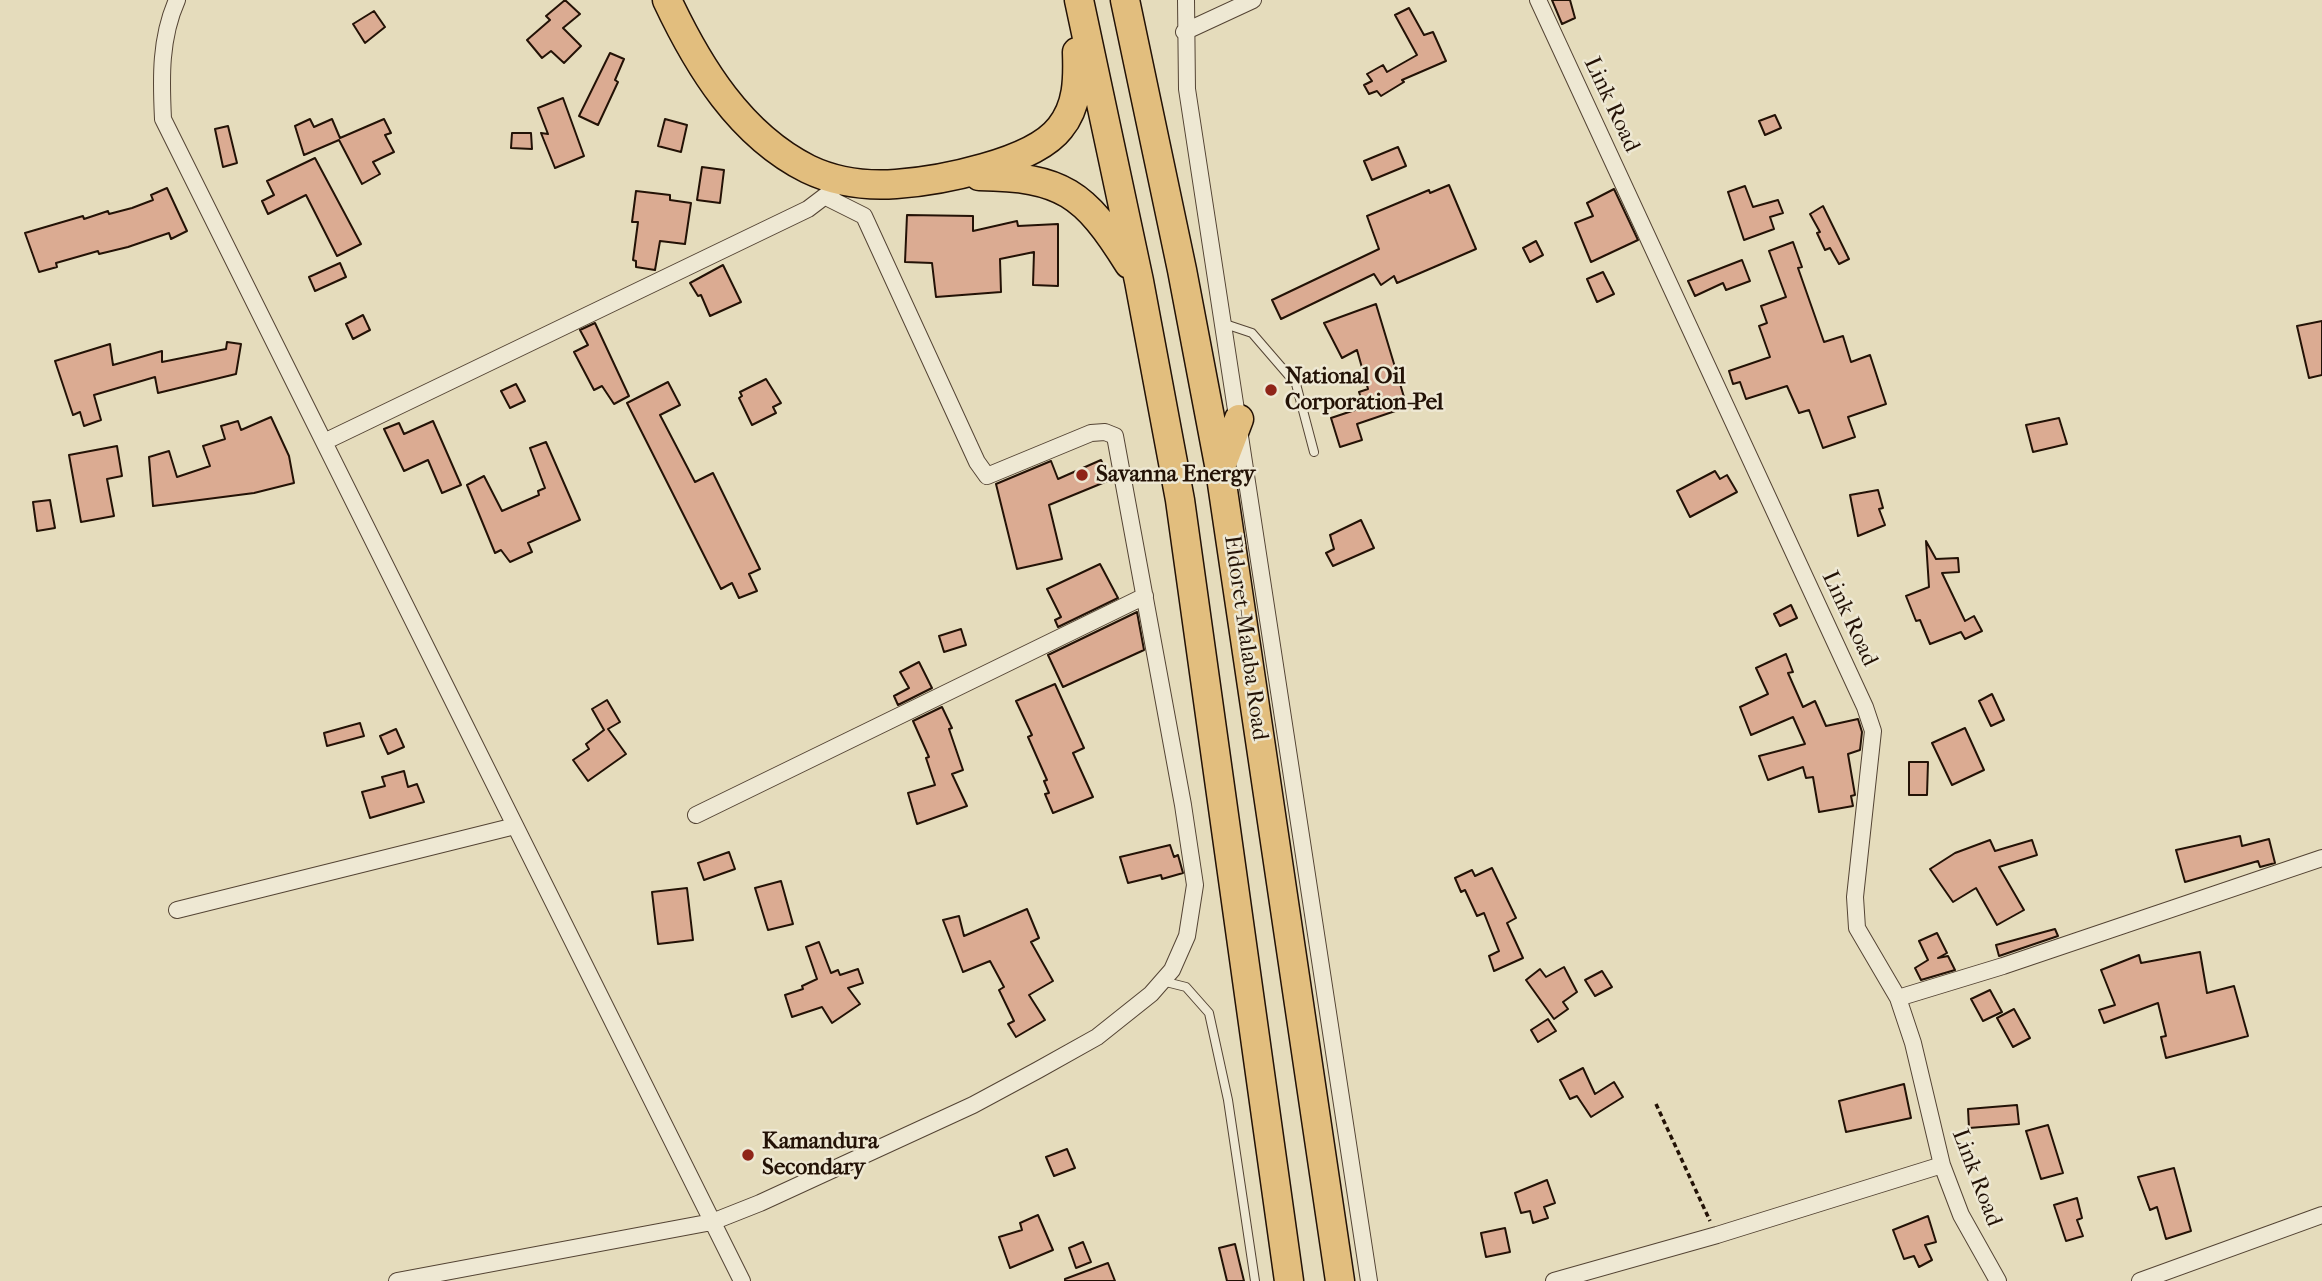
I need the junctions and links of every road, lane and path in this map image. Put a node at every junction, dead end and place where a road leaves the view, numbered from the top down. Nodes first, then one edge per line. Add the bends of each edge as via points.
1 (177, 0) edge
2 (667, 0) edge
3 (1078, 0) edge
4 (1125, 0) edge
5 (1186, 0) edge
6 (1253, 0) edge
7 (1538, 0) edge
8 (1184, 32) junction
9 (952, 175) junction
10 (834, 189) junction
11 (1139, 281) junction
12 (1225, 324) junction
13 (1239, 419) junction
14 (324, 442) junction
15 (1314, 452) dead end
16 (1220, 470) junction
17 (1145, 596) junction
18 (695, 815) dead end
19 (515, 825) junction
20 (2322, 858) edge
21 (177, 910) dead end
22 (1162, 981) junction
23 (1898, 998) junction
24 (1656, 1104) dead end
25 (1942, 1165) junction
26 (2322, 1215) edge
27 (712, 1222) junction
28 (1717, 1236) junction
29 (397, 1281) edge
30 (741, 1281) edge
31 (1255, 1281) edge
32 (1289, 1281) edge
33 (1340, 1281) edge
34 (1369, 1281) edge
35 (1554, 1281) edge
36 (1998, 1281) edge
37 (2140, 1281) edge

1 - 14 street via 168,20 161,66 163,119
2 - 10 highway via 703,69 729,106
3 - 9 highway via 1077,86 1062,126 1037,148
3 - 11 highway, Eldoret-Malaba Road
4 - 16 highway, Eldoret-Malaba Road
5 - 8 street, Eldoret-Malaba Road
6 - 8 street
7 - 23 street, Link Road via 1865,706 1873,731 1855,897 1857,928
8 - 12 street, Eldoret-Malaba Road via 1187,89
9 - 10 highway
9 - 11 highway via 1015,177 1056,186 1090,210
10 - 14 street via 808,209
10 - 17 street via 864,216 987,476 1091,433 1115,436
11 - 32 highway, Eldoret-Malaba Road via 1180,500
12 - 13 street, Eldoret-Malaba Road
12 - 15 lane via 1252,333 1296,384
13 - 16 highway
13 - 34 street, Eldoret-Malaba Road
14 - 19 street
16 - 33 highway, Eldoret-Malaba Road
17 - 18 street
17 - 22 street via 1195,885 1187,936
19 - 21 street
19 - 27 street
20 - 23 street
22 - 27 street via 1097,1037 984,1099
22 - 31 lane via 1185,987 1209,1013 1228,1100
23 - 25 street, Link Road
24 - 28 path
25 - 28 street
25 - 36 street, Link Road via 1961,1215
26 - 37 street
27 - 29 street
27 - 30 street
28 - 35 street

